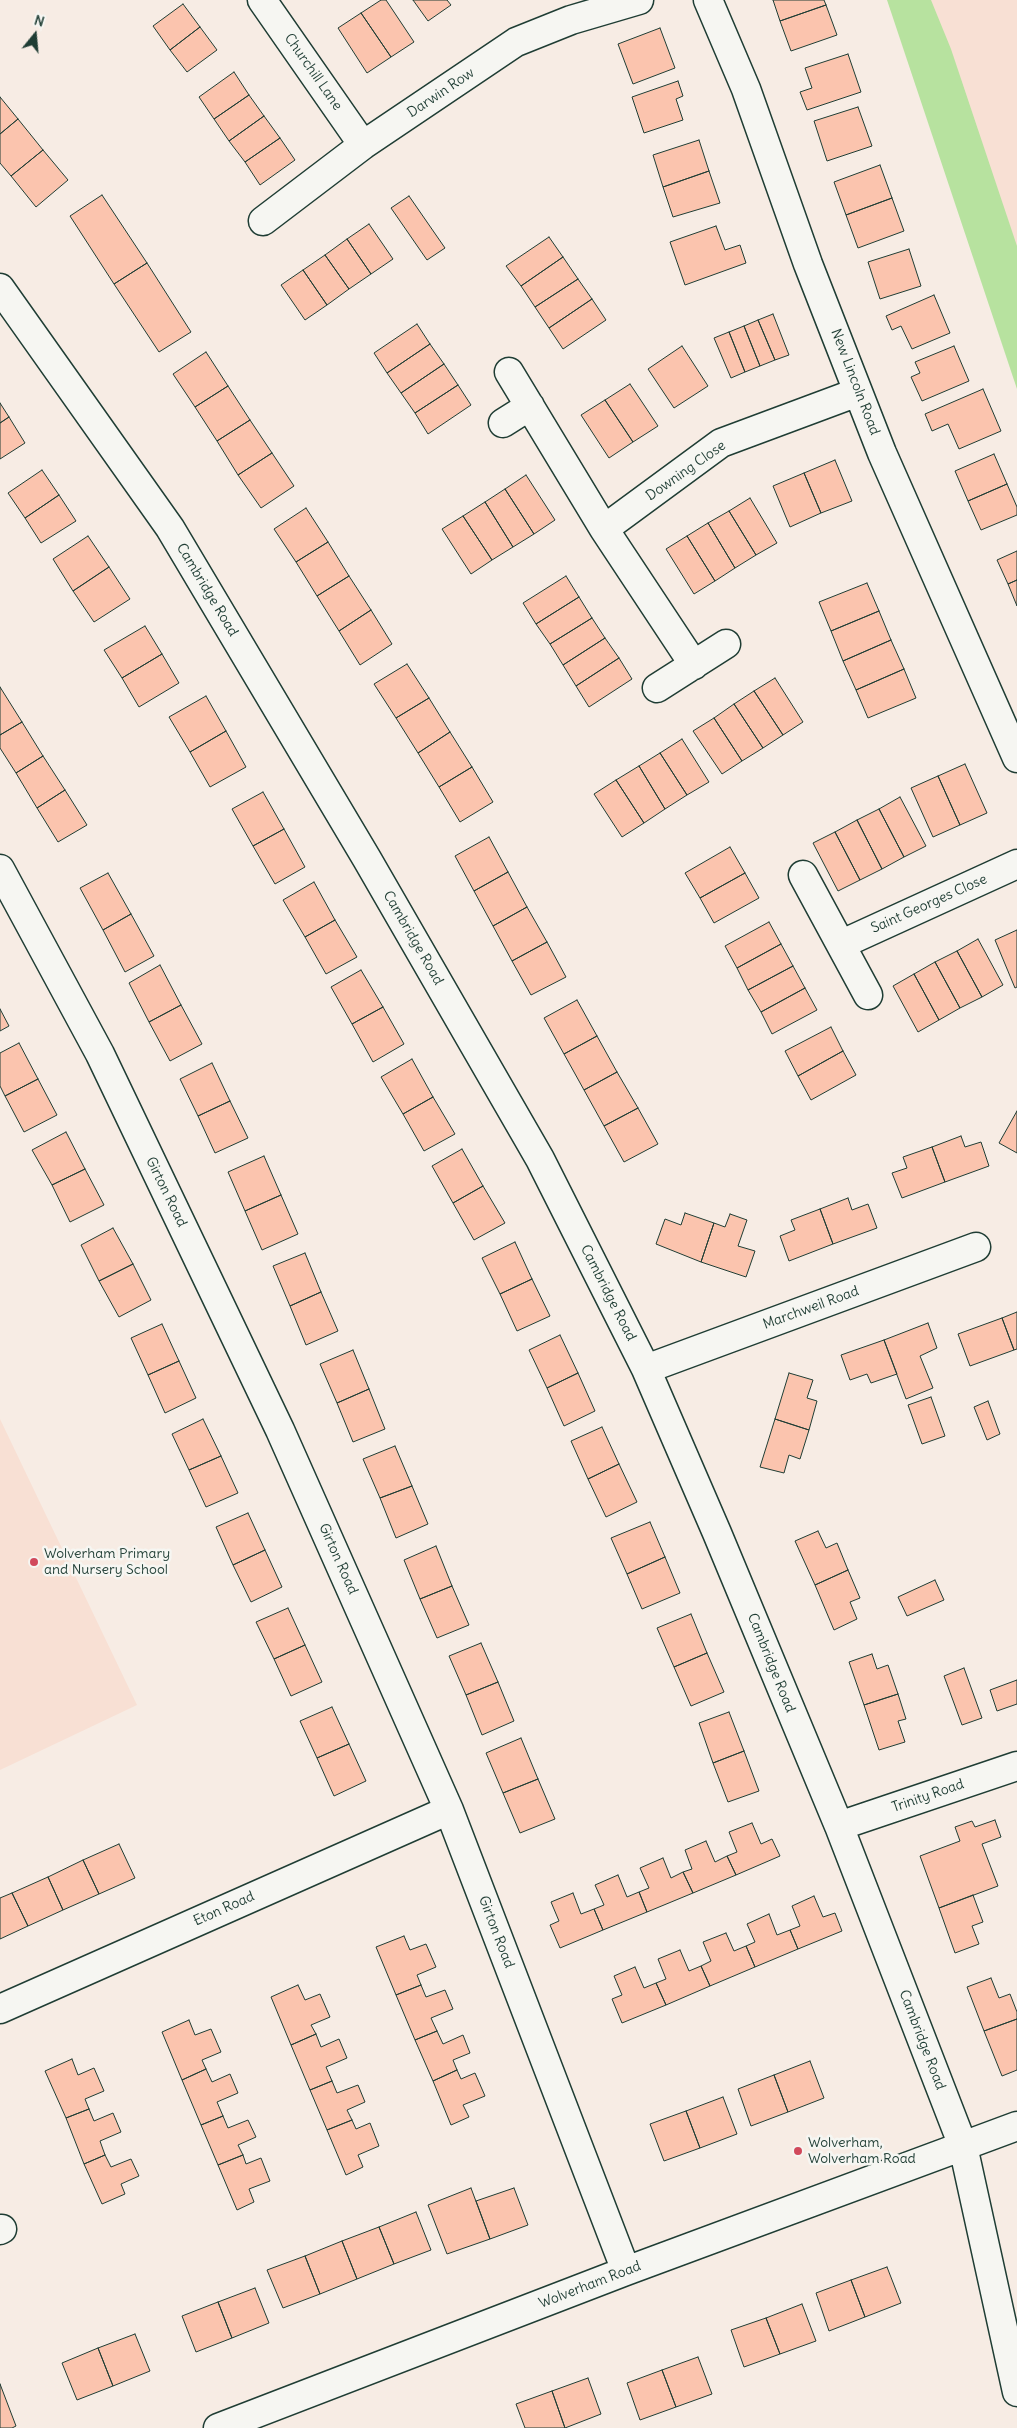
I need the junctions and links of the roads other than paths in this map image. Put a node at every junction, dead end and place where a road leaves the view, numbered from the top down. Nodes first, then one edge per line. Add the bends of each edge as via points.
1 (262, 0) edge
2 (639, 0) edge
3 (708, 0) edge
4 (362, 145) junction
5 (263, 221) dead end
6 (0, 288) edge
7 (510, 372) dead end
8 (858, 392) junction
9 (530, 406) junction
10 (503, 422) dead end
11 (604, 529) junction
12 (726, 644) dead end
13 (694, 664) junction
14 (657, 688) dead end
15 (1017, 758) edge
16 (1017, 864) edge
17 (0, 869) edge
18 (803, 875) dead end
19 (842, 944) junction
20 (868, 996) dead end
21 (976, 1248) dead end
22 (646, 1369) junction
23 (1017, 1766) edge
24 (449, 1810) junction
25 (838, 1826) junction
26 (0, 2009) edge
27 (1017, 2126) edge
28 (963, 2146) junction
29 (626, 2271) junction
30 (1017, 2392) edge
31 (218, 2428) edge

1 - 4 street, Churchill Lane
2 - 4 street, Darwin Row via 571,20 516,42
3 - 8 street, New Lincoln Road via 746,89 808,264
4 - 5 street, Darwin Row
6 - 22 street, Cambridge Road via 175,536 540,1158
7 - 9 street
8 - 11 street, Downing Close via 721,443
8 - 15 street, New Lincoln Road
9 - 10 street
9 - 11 street
11 - 13 street
12 - 13 street
13 - 14 street
16 - 19 street, Saint Georges Close
17 - 24 street, Girton Road via 100,1054 276,1421
18 - 19 street
19 - 20 street
21 - 22 street, Marchweil Road
22 - 25 street, Cambridge Road
23 - 25 street, Trinity Road
24 - 26 street, Eton Road
24 - 29 street, Girton Road
25 - 28 street, Cambridge Road
27 - 28 street, Wolverham Road
28 - 29 street, Wolverham Road
28 - 30 street, Cambridge Road
29 - 31 street, Wolverham Road

